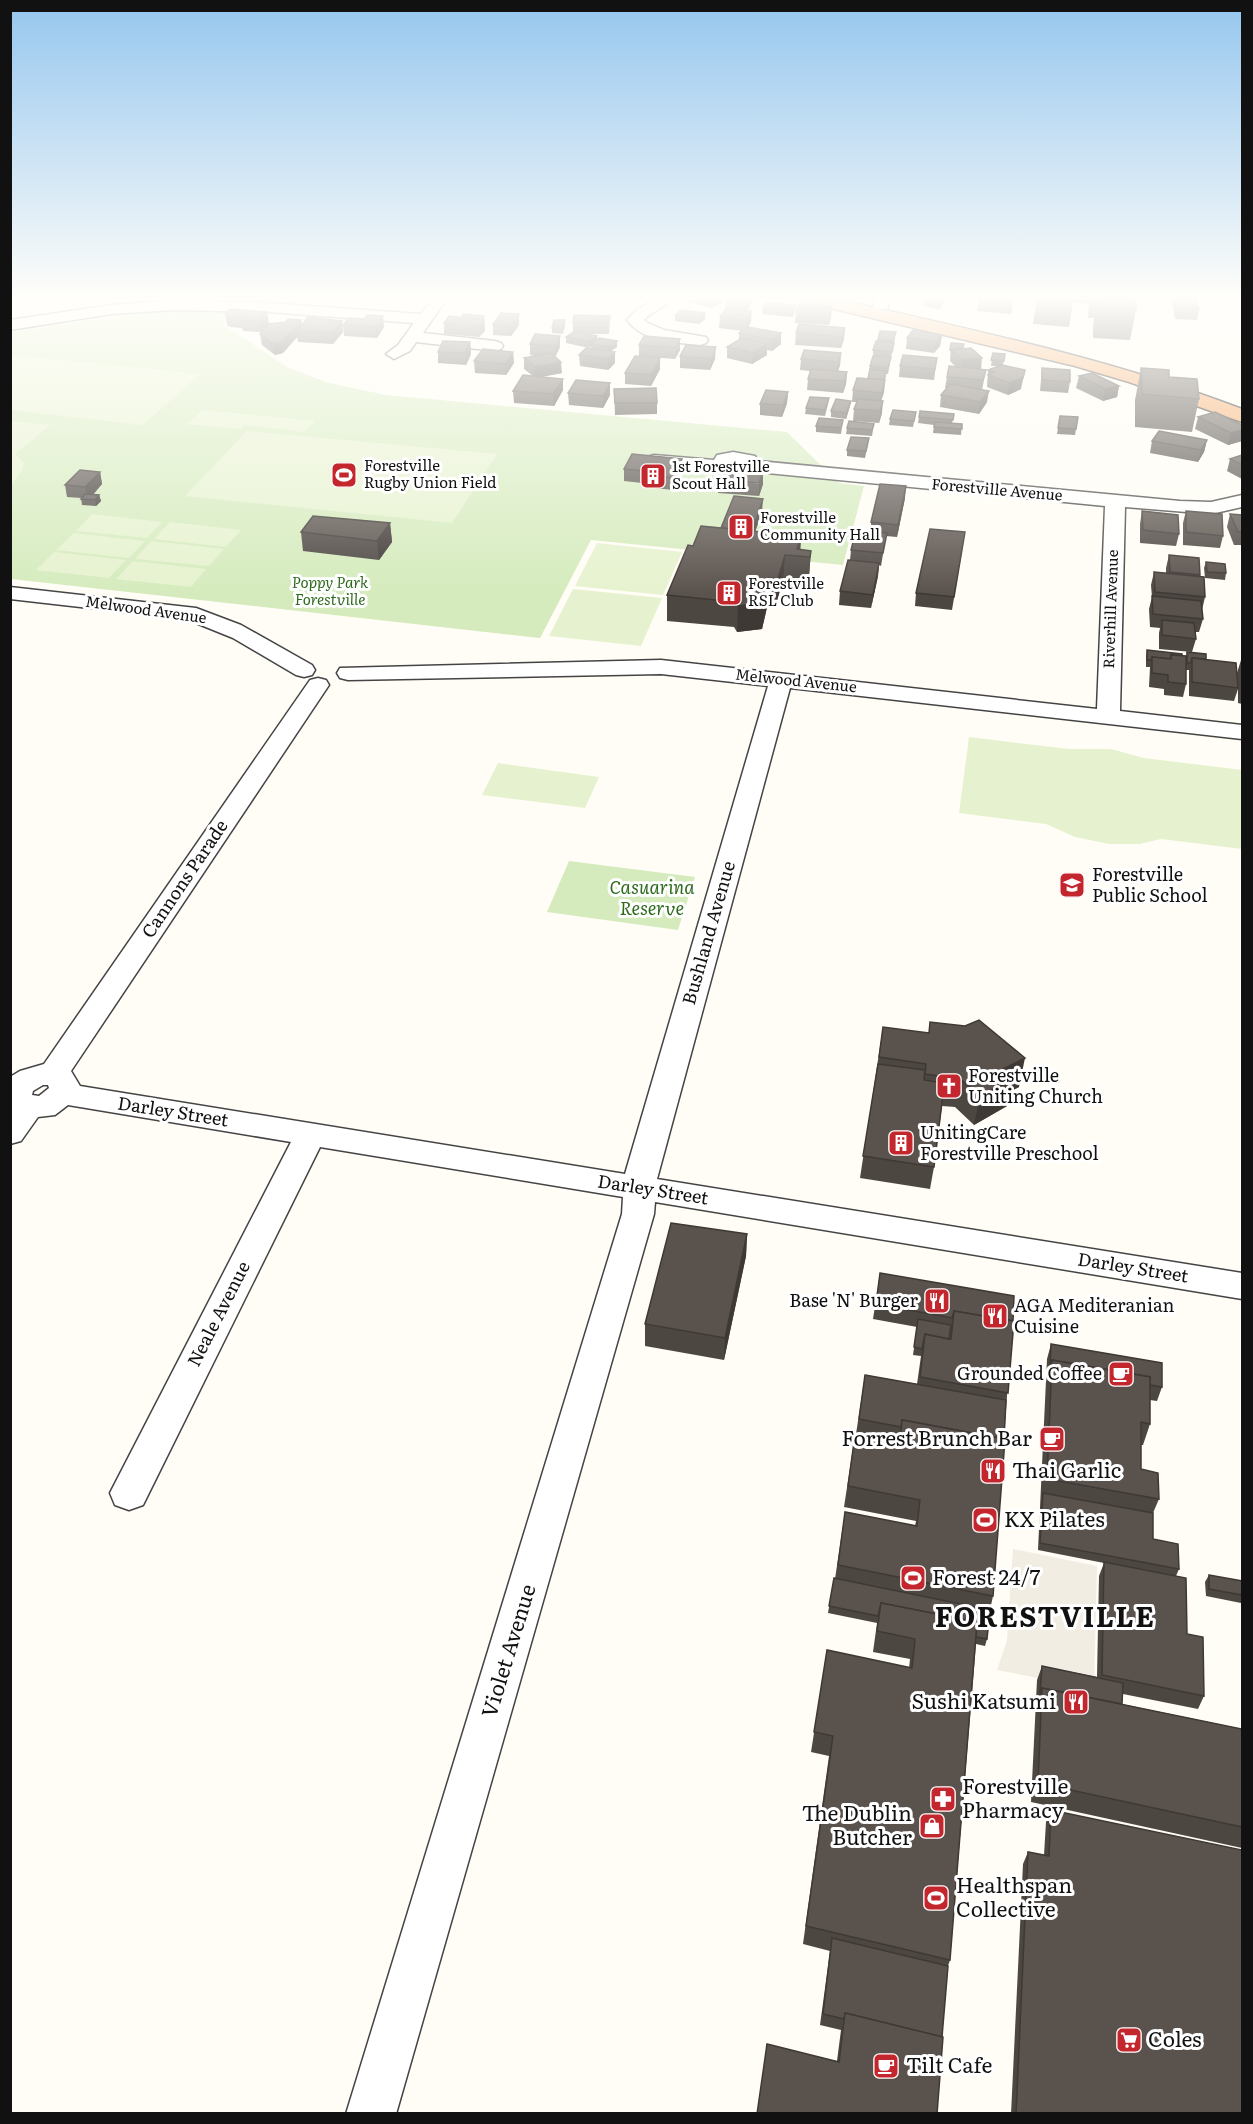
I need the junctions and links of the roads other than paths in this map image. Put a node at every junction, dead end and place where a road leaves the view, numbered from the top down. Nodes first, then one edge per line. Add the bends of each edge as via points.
1 (1188, 396) edge
2 (1224, 396) edge
3 (1242, 402) edge
4 (1242, 416) edge
5 (654, 461) edge
6 (1115, 501) junction
7 (1242, 501) edge
8 (10, 593) edge
9 (317, 670) junction
10 (781, 680) junction
11 (1108, 716) junction
12 (1242, 732) edge
13 (58, 1084) junction
14 (19, 1093) edge
15 (10, 1133) edge
16 (310, 1135) junction
17 (639, 1188) junction
18 (1242, 1286) edge
19 (129, 1493) dead end
20 (371, 2114) edge

1 - 4 highway
2 - 3 highway
5 - 6 street, Forestville Avenue via 720,466 736,471 752,466
6 - 7 street, Forestville Avenue via 1195,508
6 - 11 street, Riverhill Avenue
8 - 9 street, Melwood Avenue via 213,620 290,664
9 - 10 street, Melwood Avenue via 338,682 348,673 646,666
9 - 13 street, Cannons Parade
10 - 11 street, Melwood Avenue
10 - 17 street, Bushland Avenue
11 - 12 street, Melwood Avenue
13 - 14 street via 44,1107
13 - 16 street, Darley Street
14 - 15 street
16 - 17 street, Darley Street
16 - 19 street, Neale Avenue
17 - 18 street, Darley Street
17 - 20 street, Violet Avenue via 638,1214

